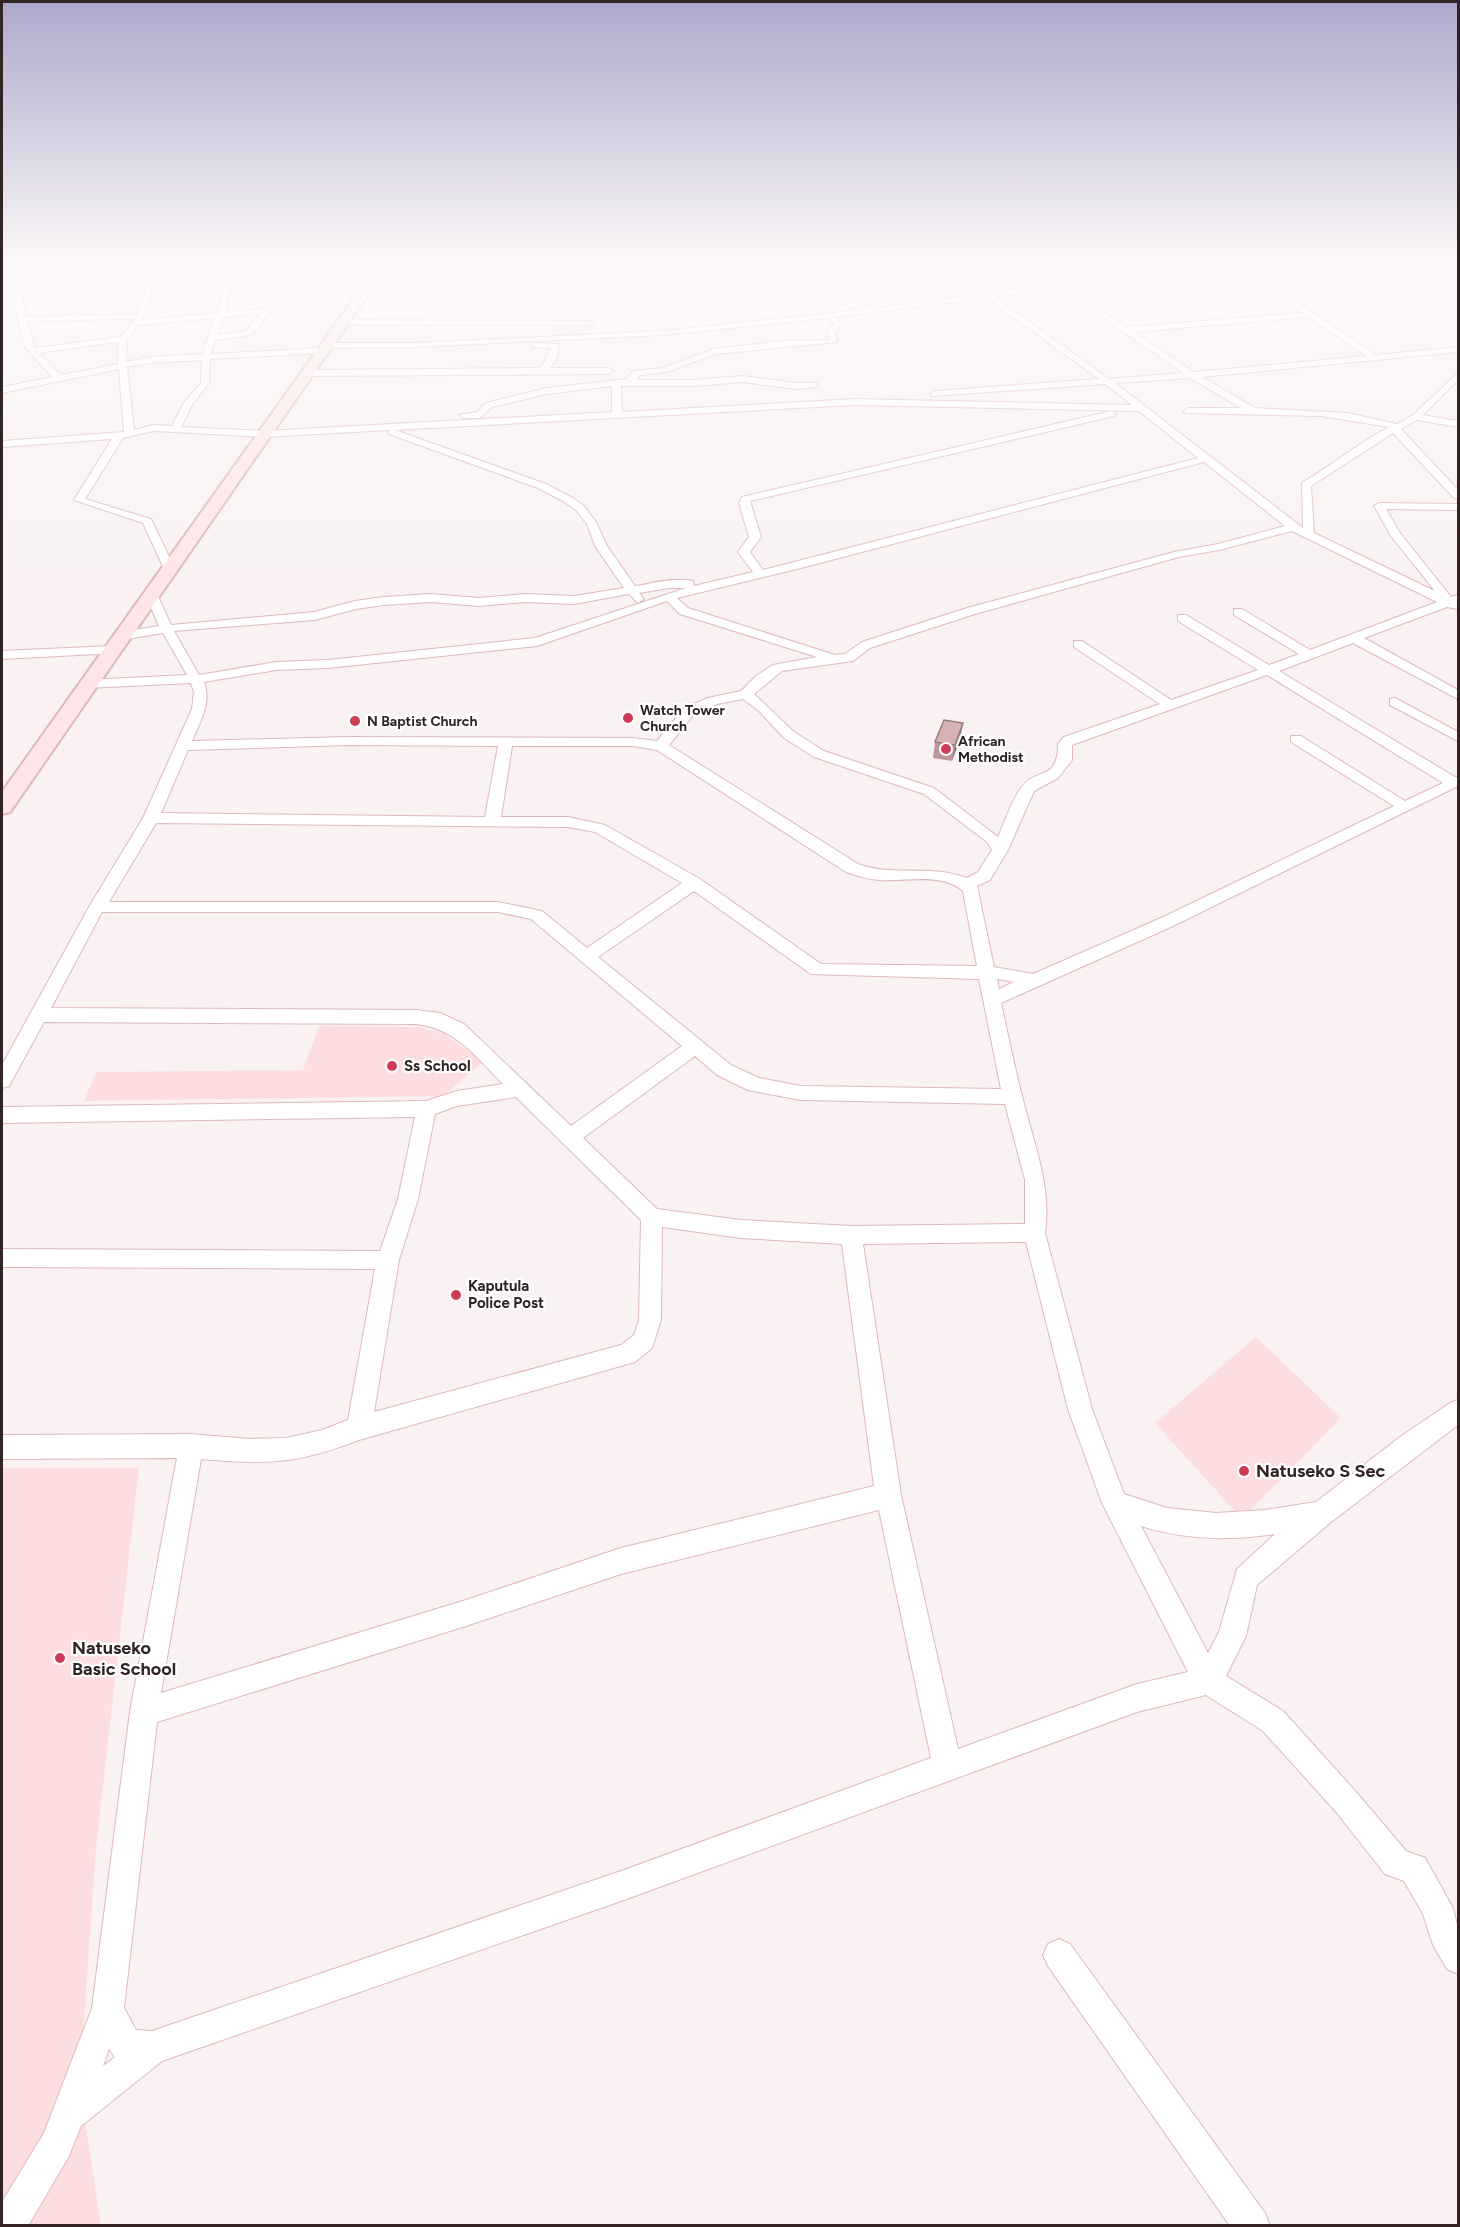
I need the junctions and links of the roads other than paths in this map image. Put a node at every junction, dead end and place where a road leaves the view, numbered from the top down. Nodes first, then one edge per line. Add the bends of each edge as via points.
1 (53, 373) edge
2 (89, 373) edge
3 (125, 373) edge
4 (206, 373) edge
5 (309, 373) joint
6 (318, 373) edge
7 (586, 373) edge
8 (636, 373) edge
9 (1096, 373) edge
10 (1202, 373) edge
11 (1190, 374) junction
12 (1458, 376) edge
13 (58, 378) junction
14 (1107, 381) junction
15 (595, 383) junction
16 (616, 383) junction
17 (814, 385) dead end
18 (2, 390) edge
19 (868, 402) junction
20 (1137, 408) junction
21 (1188, 411) dead end
22 (1254, 412) junction
23 (617, 414) junction
24 (1416, 417) junction
25 (1458, 424) edge
26 (176, 427) junction
27 (1397, 428) junction
28 (351, 429) junction
29 (381, 429) junction
30 (124, 434) junction
31 (264, 434) junction
32 (2, 444) edge
33 (1205, 459) junction
34 (1458, 496) edge
35 (1458, 507) edge
36 (1293, 527) junction
37 (1309, 534) junction
38 (169, 569) junction
39 (761, 574) junction
40 (718, 584) junction
41 (630, 590) junction
42 (151, 594) junction
43 (670, 597) junction
44 (1455, 603) edge
45 (644, 606) junction
46 (1238, 612) dead end
47 (1182, 618) dead end
48 (167, 630) junction
49 (1354, 638) junction
50 (116, 643) junction
51 (1078, 644) dead end
52 (2, 655) edge
53 (1310, 655) junction
54 (832, 658) junction
55 (1266, 671) junction
56 (196, 680) junction
57 (87, 684) junction
58 (746, 694) junction
59 (1458, 695) edge
60 (1395, 702) dead end
61 (1169, 704) junction
62 (1458, 737) edge
63 (1296, 739) dead end
64 (506, 742) junction
65 (183, 746) junction
66 (661, 746) junction
67 (1456, 782) edge
68 (2, 807) edge
69 (1406, 807) junction
70 (151, 818) junction
71 (492, 822) junction
72 (1000, 850) junction
73 (694, 883) junction
74 (968, 884) junction
75 (98, 907) junction
76 (588, 956) junction
77 (987, 973) junction
78 (1035, 981) junction
79 (993, 999) junction
80 (39, 1016) junction
81 (694, 1047) junction
82 (4, 1073) edge
83 (519, 1089) junction
84 (1012, 1097) junction
85 (426, 1110) junction
86 (2, 1114) edge
87 (571, 1136) junction
88 (652, 1217) junction
89 (1034, 1233) junction
90 (851, 1235) junction
91 (2, 1258) edge
92 (388, 1260) junction
93 (1458, 1411) edge
94 (358, 1428) junction
95 (190, 1446) junction
96 (2, 1447) edge
97 (888, 1495) junction
98 (1115, 1503) junction
99 (1322, 1514) junction
100 (1208, 1681) junction
101 (144, 1712) junction
102 (948, 1769) junction
103 (1059, 1955) dead end
104 (1458, 1958) edge
105 (108, 2008) junction
106 (152, 2048) junction
107 (69, 2114) junction
108 (7, 2226) edge
109 (1252, 2226) edge

1 - 13 street
2 - 13 street
3 - 30 street
4 - 26 street via 206,383 188,404
5 - 6 street
5 - 31 street
7 - 15 street
8 - 16 street via 629,381
9 - 14 street
10 - 11 street
11 - 14 street
11 - 22 street
12 - 24 street
13 - 18 street
14 - 19 street via 970,390
14 - 20 street
15 - 16 street
15 - 28 street via 489,405 480,415
16 - 17 street via 743,379
16 - 23 street
19 - 20 street
19 - 23 street
20 - 33 street
20 - 39 street via 746,499 755,537 744,552
21 - 22 street
22 - 27 street via 1343,415
23 - 29 street
24 - 25 street
24 - 27 street
26 - 30 street
26 - 31 street
27 - 34 street
27 - 37 street via 1306,485
28 - 29 street
28 - 31 street
29 - 41 street via 428,443 567,499 592,524
30 - 32 street
30 - 38 street via 79,500 147,521
31 - 38 street
33 - 36 street
33 - 39 street
35 - 44 street via 1379,506 1395,534
36 - 37 street
36 - 54 street via 971,611 866,645 848,658
37 - 44 street
38 - 42 street
39 - 40 street
40 - 41 street via 669,584
40 - 43 street
41 - 45 street
41 - 48 street via 574,600 384,601 315,616 198,624
42 - 48 street
42 - 50 street
43 - 45 street
43 - 54 street via 684,611
44 - 49 street
45 - 56 street via 519,645 276,666
46 - 53 street
47 - 55 street
48 - 50 street
48 - 56 street
49 - 53 street
49 - 59 street
50 - 52 street
50 - 57 street
51 - 61 street
53 - 55 street
54 - 58 street via 778,669
55 - 61 street
55 - 67 street
56 - 57 street
56 - 65 street via 201,692 199,709
57 - 68 street
58 - 66 street via 689,711
58 - 72 street via 789,735 819,754 887,775 937,796 992,839
60 - 62 street
61 - 72 street via 1069,740 1065,744 1065,760 1053,775 1028,788
63 - 69 street
64 - 65 street
64 - 66 street via 633,742
64 - 71 street
65 - 70 street
66 - 74 street via 852,868 871,874 947,877
67 - 69 street
69 - 78 street
70 - 71 street
70 - 75 street
71 - 73 street via 568,822 600,828
72 - 74 street via 984,876
73 - 76 street
73 - 77 street via 817,970
74 - 77 street
75 - 76 street via 498,907 536,915
75 - 80 street
76 - 81 street
77 - 78 street
77 - 79 street
78 - 79 street
79 - 84 street
80 - 82 street
80 - 83 street via 440,1020 458,1029
81 - 84 street via 724,1070 755,1085 801,1093
81 - 87 street
83 - 85 street via 457,1099
83 - 87 street
84 - 89 street via 1039,1191
85 - 86 street
85 - 92 street via 408,1200
87 - 88 street
88 - 90 street via 741,1229
88 - 94 street via 650,1320 644,1341 627,1354
89 - 90 street
89 - 98 street via 1080,1409
90 - 97 street
91 - 92 street
92 - 94 street
93 - 99 street
94 - 95 street via 286,1450
95 - 96 street
95 - 101 street
97 - 101 street via 621,1561
97 - 102 street
98 - 99 street via 1172,1524 1203,1527 1251,1527
98 - 100 street
99 - 100 street via 1246,1578 1232,1636
100 - 102 street via 1137,1698
100 - 104 street via 1274,1721 1396,1863 1414,1869 1437,1908 1443,1934
101 - 105 street
102 - 106 street
103 - 109 street
105 - 106 street via 115,2030 127,2046
105 - 107 street
106 - 107 street
107 - 108 street via 46,2166

